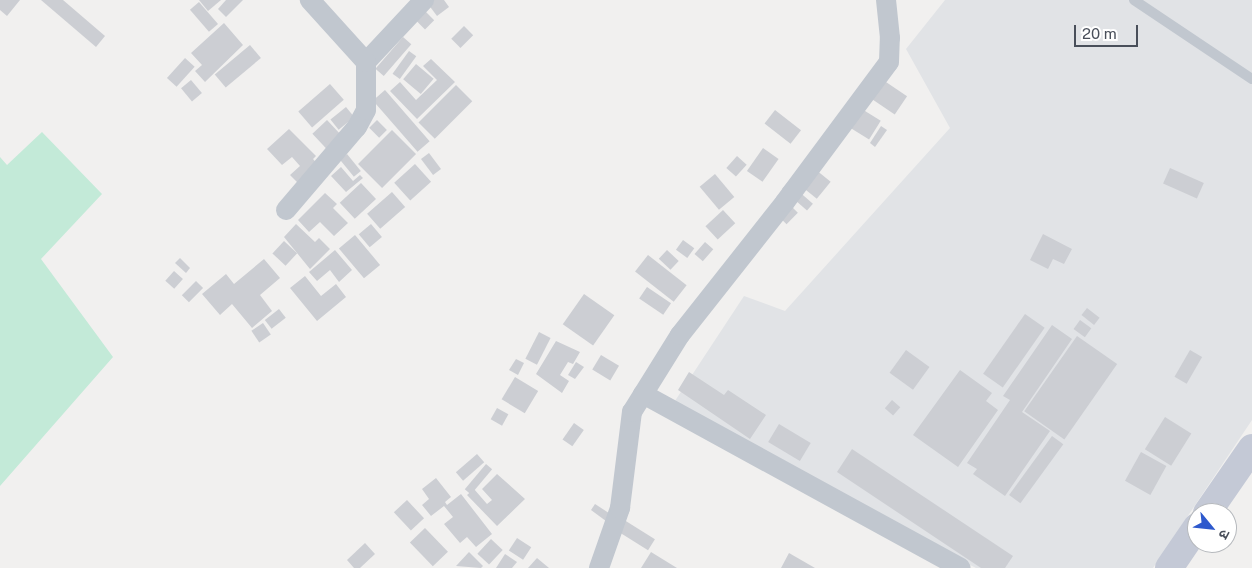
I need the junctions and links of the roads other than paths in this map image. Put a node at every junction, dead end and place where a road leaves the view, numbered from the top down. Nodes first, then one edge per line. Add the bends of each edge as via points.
1 (310, 0) edge
2 (424, 0) edge
3 (886, 0) edge
4 (1134, 0) edge
5 (366, 62) junction
6 (1252, 79) edge
7 (286, 210) dead end
8 (643, 394) junction
9 (1252, 448) edge
10 (1214, 503) edge
11 (1187, 542) edge
12 (599, 568) edge
13 (961, 568) edge
14 (1169, 568) edge

1 - 5 street
2 - 5 street
3 - 8 street via 889,62 785,202 680,335
4 - 6 lane
5 - 7 street via 366,110 358,127
8 - 12 street via 632,412 620,508
8 - 13 street
9 - 10 main road
11 - 14 main road

